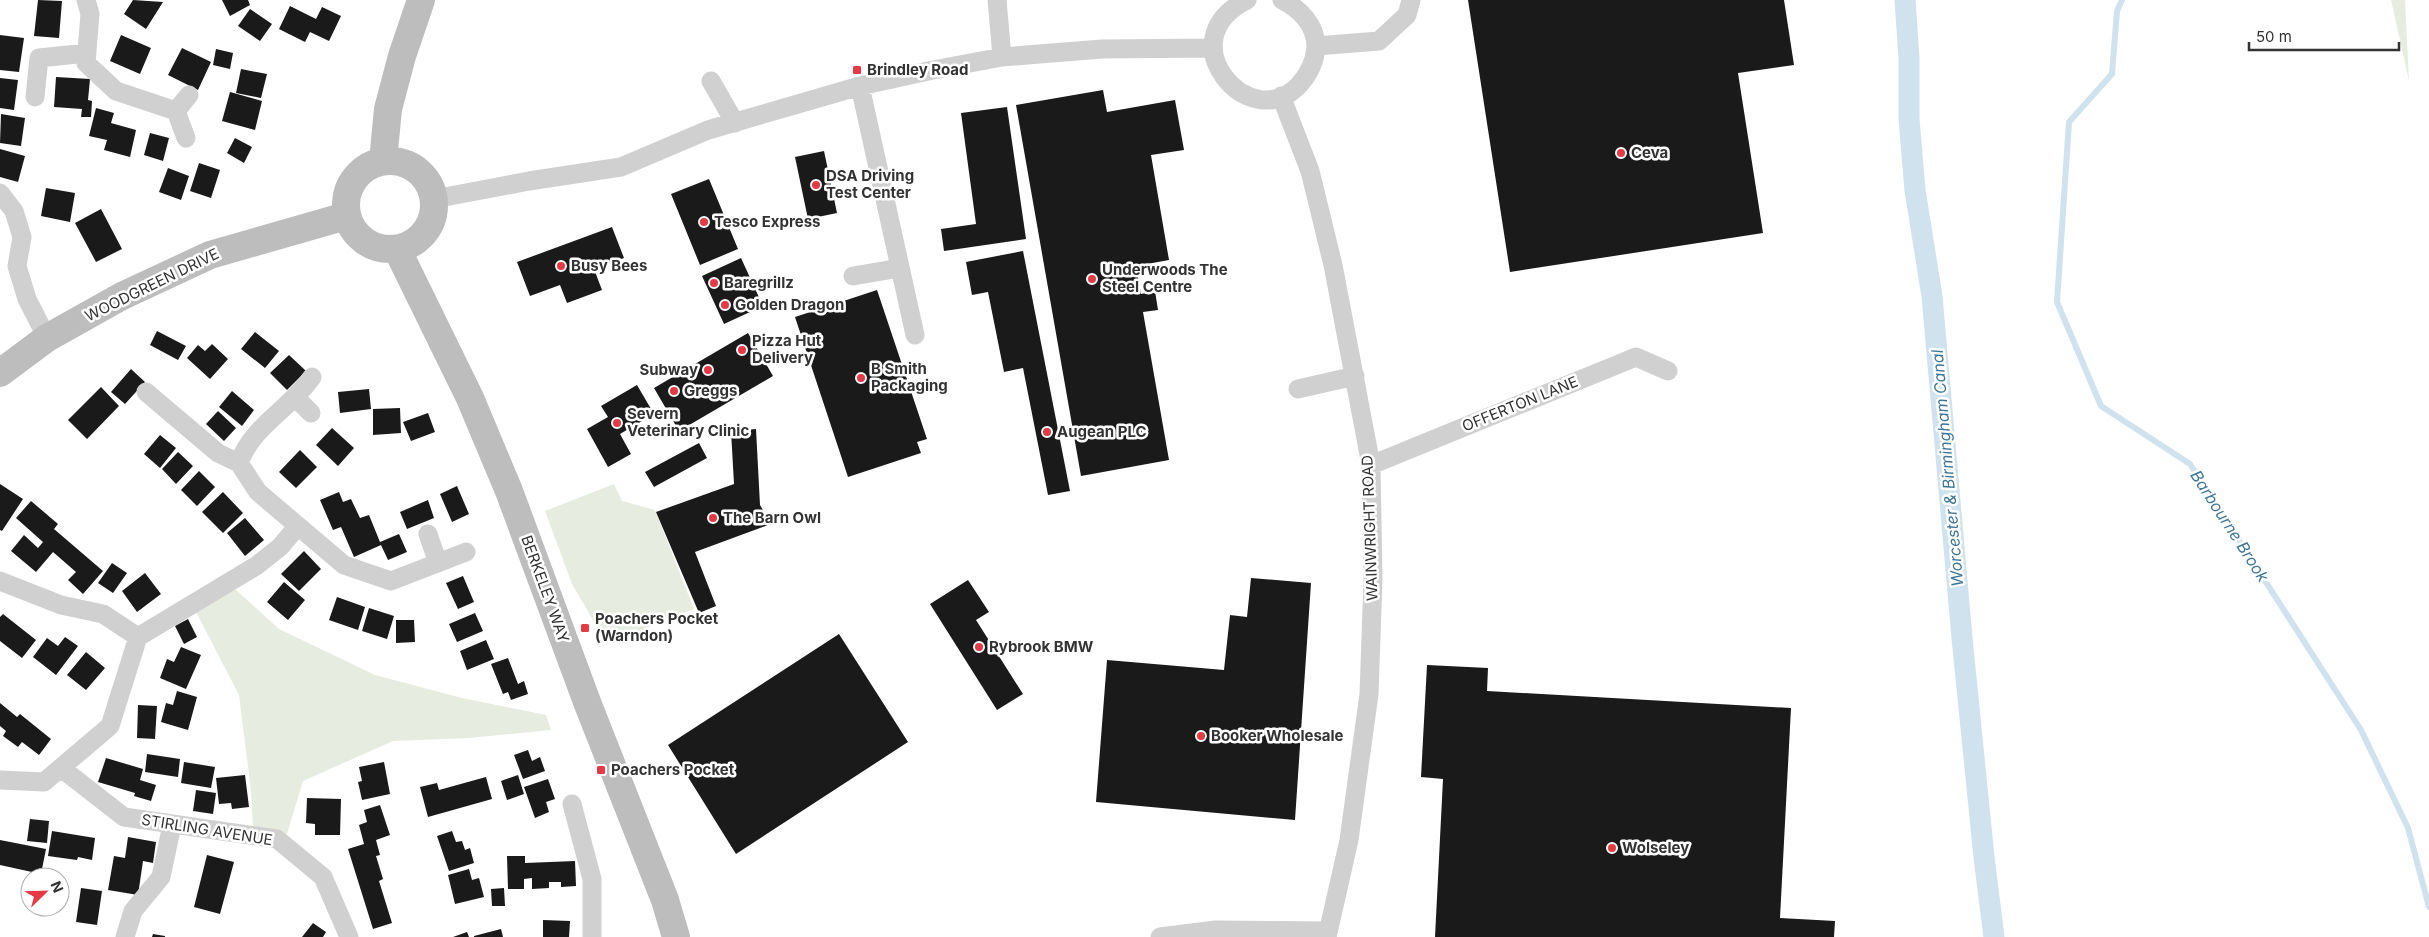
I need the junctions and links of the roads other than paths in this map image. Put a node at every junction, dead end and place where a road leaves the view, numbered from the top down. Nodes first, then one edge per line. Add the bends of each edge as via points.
1 (86, 0) edge
2 (421, 0) edge
3 (997, 0) edge
4 (1247, 0) edge
5 (1282, 0) edge
6 (1410, 0) edge
7 (1316, 46) junction
8 (1213, 48) junction
9 (87, 53) junction
10 (1002, 57) junction
11 (711, 80) dead end
12 (860, 86) junction
13 (189, 95) dead end
14 (1281, 96) junction
15 (34, 97) dead end
16 (176, 111) junction
17 (735, 123) junction
18 (186, 138) dead end
19 (383, 161) junction
20 (0, 193) edge
21 (434, 199) junction
22 (346, 216) junction
23 (397, 249) junction
24 (900, 268) junction
25 (854, 276) dead end
26 (915, 335) dead end
27 (47, 338) junction
28 (1668, 371) dead end
29 (0, 374) edge
30 (1355, 376) junction
31 (312, 377) dead end
32 (1298, 389) dead end
33 (146, 392) dead end
34 (296, 398) junction
35 (310, 413) dead end
36 (239, 463) junction
37 (1371, 465) junction
38 (297, 527) junction
39 (428, 534) dead end
40 (466, 552) dead end
41 (438, 563) junction
42 (0, 581) edge
43 (138, 637) junction
44 (61, 768) junction
45 (0, 780) edge
46 (572, 804) dead end
47 (172, 825) junction
48 (1327, 934) edge
49 (125, 937) edge
50 (349, 937) edge
51 (592, 937) edge
52 (676, 937) edge
53 (1160, 937) edge

1 - 9 street via 90,14
2 - 19 main road via 388,109
3 - 10 street
4 - 8 street via 1234,6 1223,18
5 - 7 street via 1305,17 1313,31
6 - 7 street via 1407,15 1379,41
7 - 14 street via 1314,62 1306,77 1296,89
8 - 10 street via 1102,49
8 - 14 street via 1223,78 1235,89 1249,97 1266,99
9 - 15 street via 39,58
9 - 16 street via 86,63 116,91
10 - 12 street
11 - 17 street
12 - 17 street
12 - 24 street
13 - 16 street
14 - 30 street, WAINWRIGHT ROAD via 1310,171
16 - 18 street
17 - 21 street via 708,130 621,167
19 - 21 main road via 397,161 416,170 430,186
19 - 22 main road via 369,165 357,174 345,201
20 - 27 street via 14,211 22,237 17,266 27,299
21 - 23 main road via 434,213 425,232 410,245
22 - 23 main road via 351,228 365,242 383,250
22 - 27 main road, WOODGREEN DRIVE via 210,254 122,296
23 - 52 main road, BERKELEY WAY via 470,398 505,482
24 - 25 street
24 - 26 street
27 - 29 main road, WOODGREEN DRIVE
28 - 37 street, OFFERTON LANE via 1636,357
30 - 32 street
30 - 37 street, WAINWRIGHT ROAD
31 - 34 street
33 - 36 street via 218,454
34 - 35 street
34 - 36 street via 256,433
36 - 38 street via 258,492
37 - 48 street, WAINWRIGHT ROAD via 1373,580 1369,694 1349,840
38 - 41 street via 344,565 391,581
38 - 43 street via 280,547 256,566
39 - 41 street
40 - 41 street
42 - 43 street via 61,605 103,614
43 - 44 street via 110,726
44 - 45 street via 44,782
44 - 47 street, STIRLING AVENUE via 124,818
46 - 51 street via 592,879
47 - 49 street via 161,877 134,911
47 - 50 street, STIRLING AVENUE via 277,839 323,877
48 - 53 street via 1216,930

